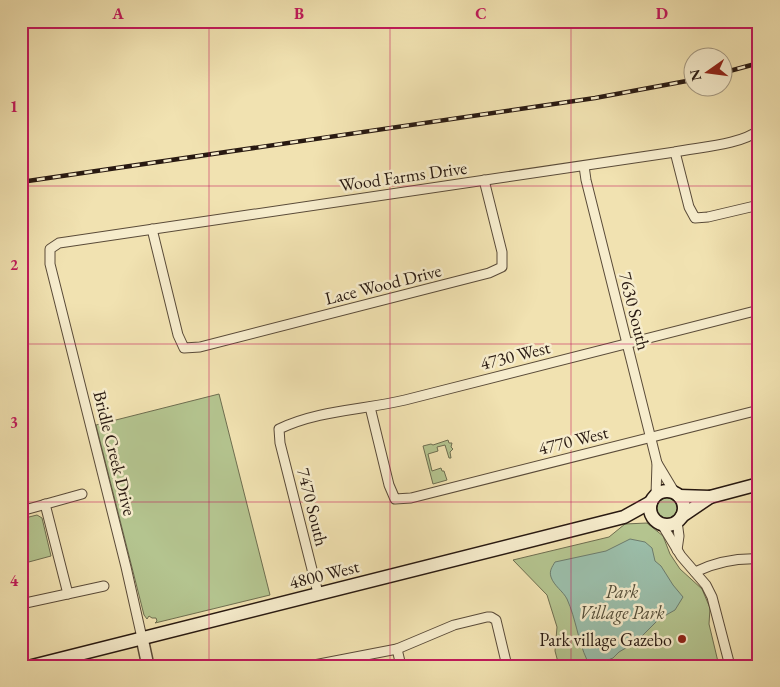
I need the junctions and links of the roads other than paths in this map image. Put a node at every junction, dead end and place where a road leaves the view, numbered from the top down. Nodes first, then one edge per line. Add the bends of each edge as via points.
1 (759, 130) edge
2 (675, 152) junction
3 (584, 166) junction
4 (484, 180) junction
5 (759, 205) edge
6 (152, 229) junction
7 (50, 250) joint
8 (759, 310) edge
9 (626, 344) junction
10 (370, 407) junction
11 (759, 410) edge
12 (279, 429) joint
13 (650, 437) junction
14 (657, 463) junction
15 (759, 484) edge
16 (82, 494) dead end
17 (677, 494) junction
18 (710, 497) junction
19 (654, 498) junction
20 (45, 504) junction
21 (21, 511) edge
22 (624, 517) junction
23 (679, 518) junction
24 (658, 522) junction
25 (677, 550) junction
26 (759, 559) edge
27 (695, 572) junction
28 (104, 586) dead end
29 (318, 593) junction
30 (68, 594) junction
31 (21, 604) edge
32 (142, 638) junction
33 (397, 649) junction
34 (32, 666) edge
35 (148, 666) edge
36 (309, 666) edge
37 (402, 666) edge
38 (507, 666) edge
39 (730, 666) edge

1 - 2 street, Wood Farms Drive via 742,140
2 - 3 street, Wood Farms Drive
2 - 5 street via 689,207 695,218
3 - 4 street, Wood Farms Drive
3 - 9 street, 7630 South
4 - 6 street, Wood Farms Drive
4 - 6 street, Lace Wood Drive via 502,252 502,266 489,273 200,347 184,348 178,335
6 - 7 street, Wood Farms Drive via 60,243
7 - 32 street, Bridle Creek Drive via 50,264
8 - 9 street, 4730 West
9 - 10 street, 4730 West
9 - 13 street, 7630 South
10 - 12 street, 4730 West via 326,414
10 - 13 street, 4770 West via 395,500
11 - 13 street, 4770 West
12 - 29 street, 7470 South
13 - 14 street, 7630 South
14 - 17 street, 7630 South
14 - 19 street, 7630 South
15 - 18 main road, 4800 West
16 - 20 street
17 - 18 main road, 4800 West
17 - 19 main road, 4800 West via 665,491
17 - 23 main road via 684,505
18 - 23 main road, 4800 West
19 - 22 main road, 4800 West
19 - 24 main road via 650,511
20 - 21 street
20 - 30 street
22 - 24 main road, 4800 West
22 - 29 main road, 4800 West
23 - 24 main road, 4800 West via 668,525
23 - 25 street
24 - 25 street
25 - 27 street
26 - 27 street via 730,560
27 - 39 street via 715,604
28 - 30 street
29 - 32 main road, 4800 West
30 - 31 street
32 - 34 main road, 4800 West
32 - 35 street, Bridle Creek Drive
33 - 36 street
33 - 37 street
33 - 38 street via 454,625 491,617 496,620

